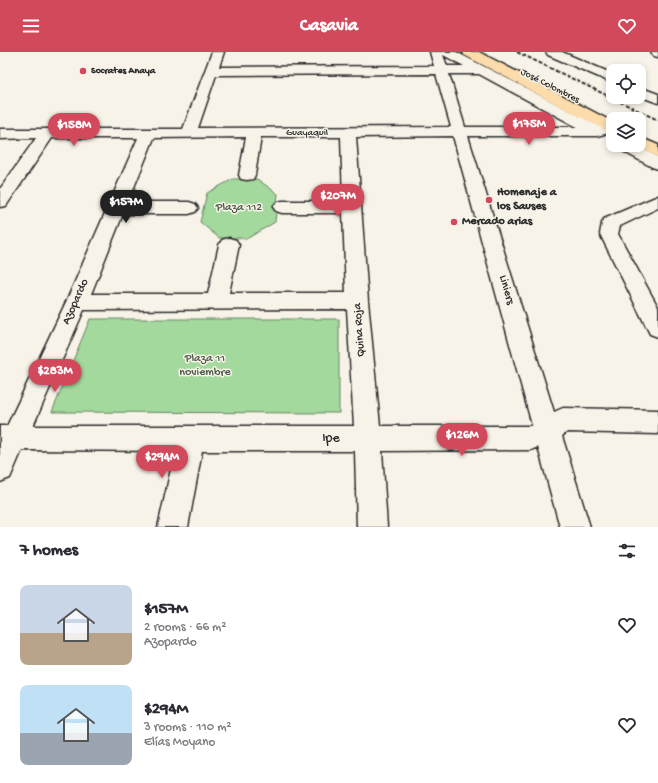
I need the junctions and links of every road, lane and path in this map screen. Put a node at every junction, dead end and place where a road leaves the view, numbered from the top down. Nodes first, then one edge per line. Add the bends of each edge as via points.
1 (218, 52) edge
2 (436, 52) edge
3 (447, 52) edge
4 (469, 52) edge
5 (484, 52) edge
6 (552, 52) edge
7 (481, 70) junction
8 (211, 71) junction
9 (441, 71) junction
10 (606, 76) edge
11 (646, 94) edge
12 (658, 99) edge
13 (606, 127) edge
14 (606, 127) edge
15 (606, 127) edge
16 (606, 129) edge
17 (148, 133) junction
18 (189, 133) junction
19 (254, 133) junction
20 (348, 133) junction
21 (460, 133) junction
22 (0, 134) edge
23 (47, 134) junction
24 (646, 135) edge
25 (658, 141) edge
26 (646, 146) edge
27 (636, 152) edge
28 (658, 152) edge
29 (658, 164) edge
30 (247, 174) dead end
31 (658, 201) edge
32 (0, 202) edge
33 (282, 207) dead end
34 (352, 207) junction
35 (117, 208) junction
36 (188, 208) dead end
37 (229, 245) dead end
38 (357, 301) junction
39 (77, 302) junction
40 (217, 302) junction
41 (658, 328) edge
42 (658, 422) edge
43 (547, 431) junction
44 (7, 438) edge
45 (368, 438) junction
46 (191, 439) junction
47 (0, 469) edge
48 (174, 527) edge
49 (372, 527) edge
50 (575, 527) edge

1 - 8 street
2 - 9 street, Liniers
3 - 7 street, José Colombres
4 - 14 main road, José Colombres
5 - 15 main road, José Colombres
6 - 10 street
7 - 9 street
7 - 13 street, José Colombres
8 - 9 street
8 - 18 street
9 - 21 street, Liniers
11 - 12 street
16 - 21 street, Guayaquil
17 - 18 street, Guayaquil
17 - 23 street, Guayaquil
17 - 35 street, Azopardo
18 - 19 street, Guayaquil
19 - 20 street, Guayaquil
19 - 30 street
20 - 21 street, Guayaquil
20 - 34 street, Quina Roja
21 - 43 street, Liniers
22 - 23 street, Guayaquil
23 - 32 street
24 - 25 main road
26 - 28 main road
27 - 29 street
31 - 41 street via 611,223 609,234
33 - 34 street
34 - 38 street, Quina Roja
35 - 36 street
35 - 39 street, Azopardo
37 - 40 street
38 - 40 street
38 - 45 street, Quina Roja
39 - 40 street
39 - 44 street, Azopardo
42 - 43 street, Ipe via 563,420
43 - 45 street, Ipe via 531,438
43 - 50 street, Liniers
44 - 46 street, Ipe
44 - 47 street, Azopardo
45 - 46 street, Ipe
45 - 49 street, Quina Roja
46 - 48 street

